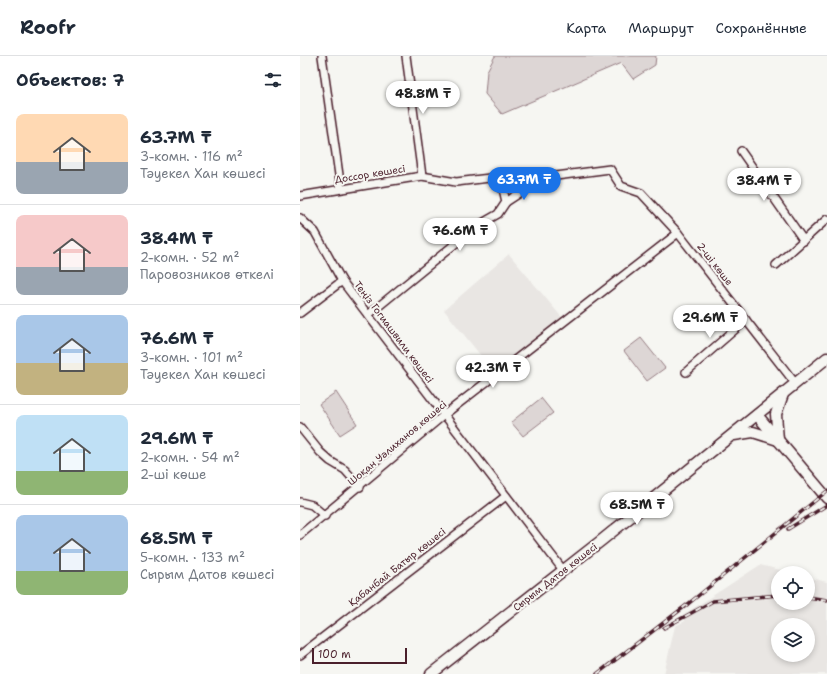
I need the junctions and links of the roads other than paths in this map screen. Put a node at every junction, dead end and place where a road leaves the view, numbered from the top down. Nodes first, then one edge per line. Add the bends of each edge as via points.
1 (322, 56) edge
2 (406, 56) edge
3 (741, 151) dead end
4 (610, 169) joint
5 (422, 176) junction
6 (494, 178) junction
7 (532, 185) dead end
8 (341, 189) junction
9 (300, 196) edge
10 (506, 202) junction
11 (827, 219) edge
12 (300, 220) edge
13 (678, 233) junction
14 (804, 241) junction
15 (776, 265) dead end
16 (342, 281) junction
17 (300, 313) edge
18 (368, 315) junction
19 (746, 320) junction
20 (827, 358) edge
21 (686, 372) dead end
22 (795, 383) junction
23 (784, 392) junction
24 (444, 415) junction
25 (757, 415) junction
26 (300, 428) edge
27 (732, 435) junction
28 (778, 440) junction
29 (360, 487) junction
30 (506, 496) junction
31 (827, 498) edge
32 (300, 502) edge
33 (325, 516) junction
34 (300, 535) edge
35 (563, 570) junction
36 (300, 654) edge
37 (431, 674) edge

1 - 8 street
2 - 5 street
3 - 14 street
4 - 6 street, Доссор көшесі via 556,176 532,173
4 - 13 street, 2-ші көше via 621,186 641,193
5 - 6 street, Доссор көшесі via 456,182
5 - 8 street, Доссор көшесі
6 - 10 street via 503,190
7 - 10 street
8 - 9 street, Доссор көшесі
10 - 18 street via 498,214 477,226
11 - 14 street
12 - 16 street, Теңіз Гогиашвили көшесі via 315,232
13 - 19 street, 2-ші көше
13 - 24 street, Шоқан Уәлиханов көшесі
14 - 15 street
16 - 17 street
16 - 18 street, Теңіз Гогиашвили көшесі
18 - 24 street, Теңіз Гогиашвили көшесі
19 - 21 street
19 - 22 street, 2-ші көше
20 - 22 main road, Сырым Датов көшесі
22 - 23 main road, Сырым Датов көшесі
23 - 25 main road, Сырым Датов көшесі
23 - 28 main road via 776,414
24 - 29 street, Шоқан Уәлиханов көшесі
24 - 30 street, Теңіз Гогиашвили көшесі
25 - 27 main road, Сырым Датов көшесі
25 - 28 main road
26 - 29 street via 320,452 345,470
27 - 28 main road via 753,432
27 - 35 main road, Сырым Датов көшесі
28 - 31 main road
29 - 33 street, Шоқан Уәлиханов көшесі
30 - 35 street, Теңіз Гогиашвили көшесі
30 - 36 street, Қабанбай Батыр көшесі
32 - 33 street via 312,505
33 - 34 street, Шоқан Уәлиханов көшесі
35 - 37 main road, Сырым Датов көшесі

